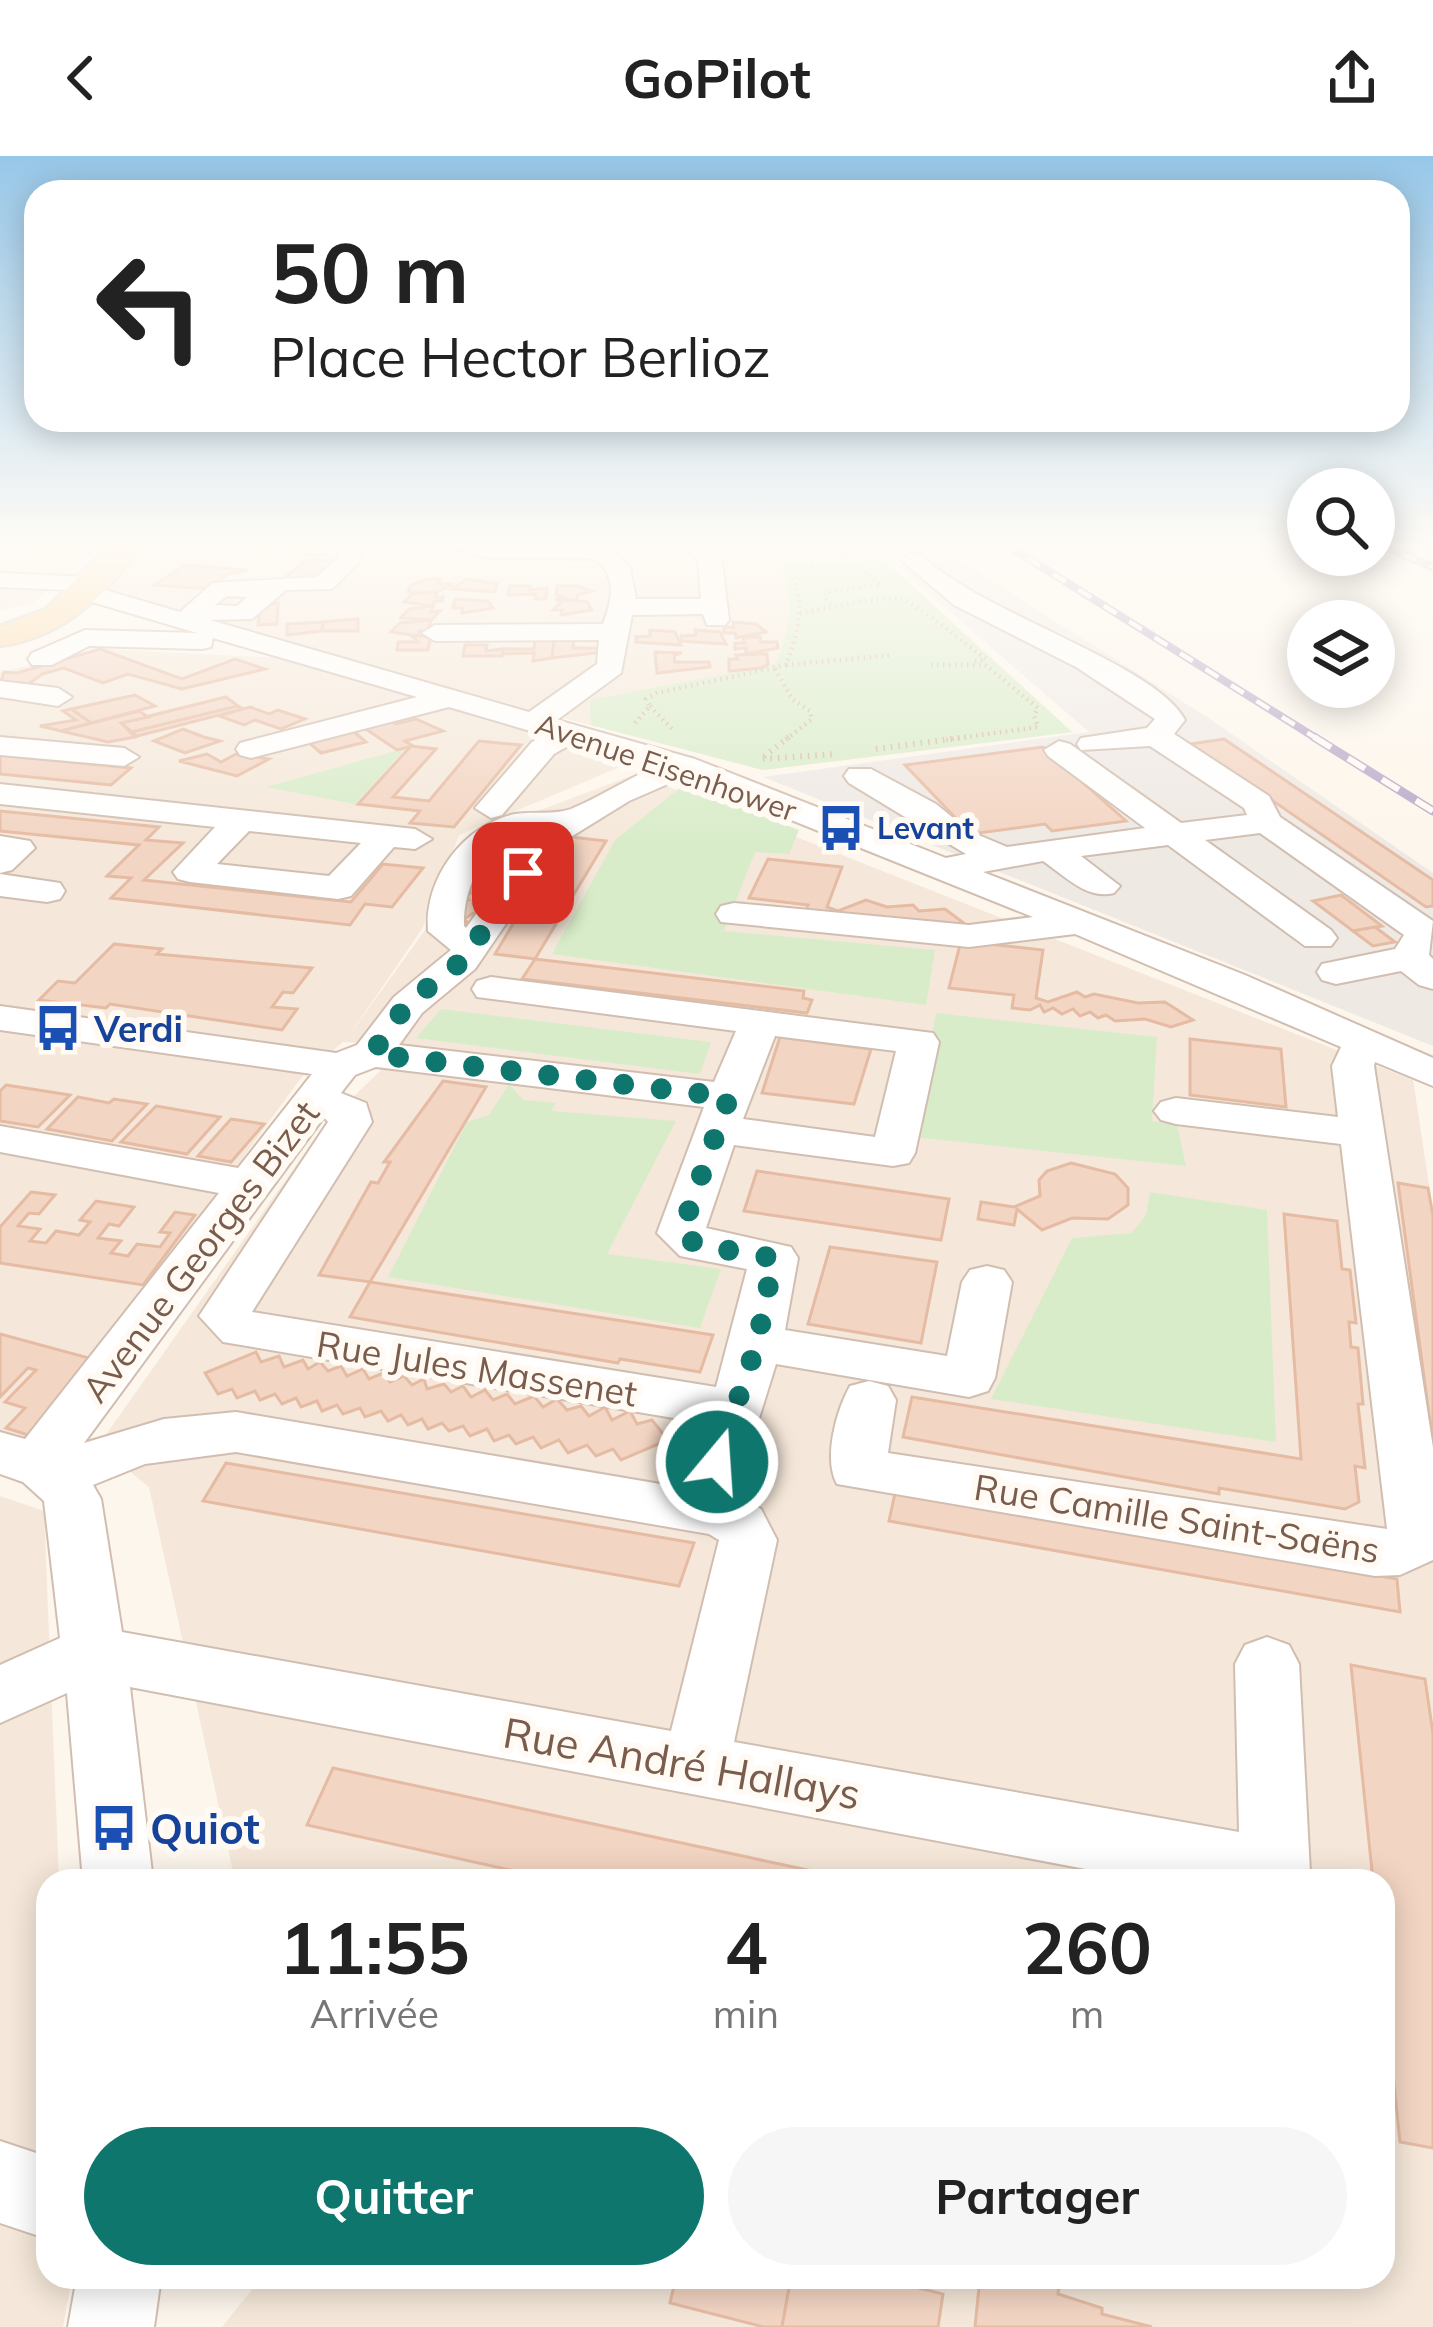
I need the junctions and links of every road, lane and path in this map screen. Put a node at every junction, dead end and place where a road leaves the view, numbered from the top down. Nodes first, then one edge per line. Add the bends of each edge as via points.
1 (265, 643) edge
2 (614, 643) edge
3 (794, 643) edge
4 (963, 643) edge
5 (1052, 643) edge
6 (892, 655) dead end
7 (962, 664) junction
8 (786, 665) junction
9 (931, 665) dead end
10 (776, 669) junction
11 (586, 687) junction
12 (521, 688) dead end
13 (0, 689) edge
14 (444, 696) junction
15 (58, 697) dead end
16 (330, 698) dead end
17 (650, 706) dead end
18 (359, 712) junction
19 (533, 721) junction
20 (571, 732) junction
21 (1156, 736) junction
22 (0, 746) edge
23 (124, 757) dead end
24 (855, 760) junction
25 (684, 766) junction
26 (0, 794) edge
27 (491, 808) dead end
28 (569, 820) junction
29 (240, 821) junction
30 (1266, 822) junction
31 (311, 826) junction
32 (1197, 831) junction
33 (0, 846) edge
34 (1049, 850) junction
35 (1004, 858) junction
36 (0, 863) edge
37 (942, 869) junction
38 (260, 880) junction
39 (0, 885) edge
40 (1102, 886) dead end
41 (47, 891) dead end
42 (734, 914) dead end
43 (1076, 922) junction
44 (471, 946) junction
45 (1421, 968) edge
46 (491, 989) dead end
47 (0, 1018) edge
48 (760, 1022) junction
49 (1370, 1043) junction
50 (343, 1073) junction
51 (1433, 1073) edge
52 (1176, 1111) dead end
53 (723, 1113) junction
54 (1364, 1132) junction
55 (0, 1139) edge
56 (246, 1184) junction
57 (987, 1282) dead end
58 (757, 1343) junction
59 (869, 1400) dead end
60 (735, 1409) junction
61 (717, 1462) dead end
62 (33, 1464) edge
63 (90, 1653) junction
64 (1267, 1664) dead end
65 (0, 1695) edge
66 (696, 1766) junction
67 (117, 1869) edge
68 (1238, 1869) edge
69 (1275, 1869) edge
70 (0, 2182) edge
71 (36, 2194) edge

1 - 14 street, Avenue Eisenhower
2 - 11 street via 610,667
3 - 8 path
4 - 7 path via 986,659
5 - 21 street via 1166,710 1170,720
6 - 8 path
7 - 9 path
7 - 24 path via 986,665 1038,707 1039,728
8 - 10 path
10 - 17 path via 657,693 646,699
10 - 24 path via 812,718 761,759
11 - 12 street
11 - 19 street
13 - 15 street
14 - 18 street
14 - 18 street via 244,746
14 - 19 street, Avenue Eisenhower
16 - 18 street
19 - 20 street, Avenue Eisenhower
20 - 25 street, Avenue Eisenhower
20 - 27 street via 543,748
21 - 30 street via 1258,803
21 - 32 street via 1059,750
22 - 23 street
24 - 35 street via 957,838
25 - 28 street
25 - 37 street, Avenue Eisenhower
26 - 29 street
28 - 44 street, Avenue Georges Bizet
28 - 44 street via 481,836 444,916 446,931
29 - 31 street
29 - 38 street via 190,872
30 - 32 street
30 - 45 street via 1424,932
31 - 38 street
31 - 38 street via 400,838 338,888
32 - 34 street
32 - 45 street via 1327,955
33 - 36 street via 18,848
34 - 35 street
34 - 40 street
35 - 37 street
37 - 43 street, Avenue Eisenhower
39 - 41 street
42 - 43 street via 969,936
43 - 49 street, Avenue Eisenhower
44 - 50 street, Avenue Georges Bizet
46 - 48 street
47 - 50 street
48 - 53 street
48 - 53 street via 919,1042 893,1153
49 - 51 street, Avenue Eisenhower
49 - 54 street, Rue Camille Saint-Saëns via 1353,1066
50 - 53 street
50 - 56 street, Avenue Georges Bizet
50 - 60 street, Rue Jules Massenet via 350,1122 224,1316 241,1330
52 - 54 street
53 - 58 street via 681,1233 697,1245 774,1258
54 - 59 street, Rue Camille Saint-Saëns via 1418,1540 1400,1552 857,1469
55 - 56 street
56 - 62 street, Avenue Georges Bizet
57 - 58 street via 969,1378
58 - 60 street
60 - 61 street
62 - 63 street via 72,1499
62 - 66 street via 180,1433 236,1432 723,1514 748,1540
63 - 65 street
63 - 66 street, Rue André Hallays
63 - 67 street
64 - 69 street, Rue André Hallays
66 - 68 street, Rue André Hallays
70 - 71 street

